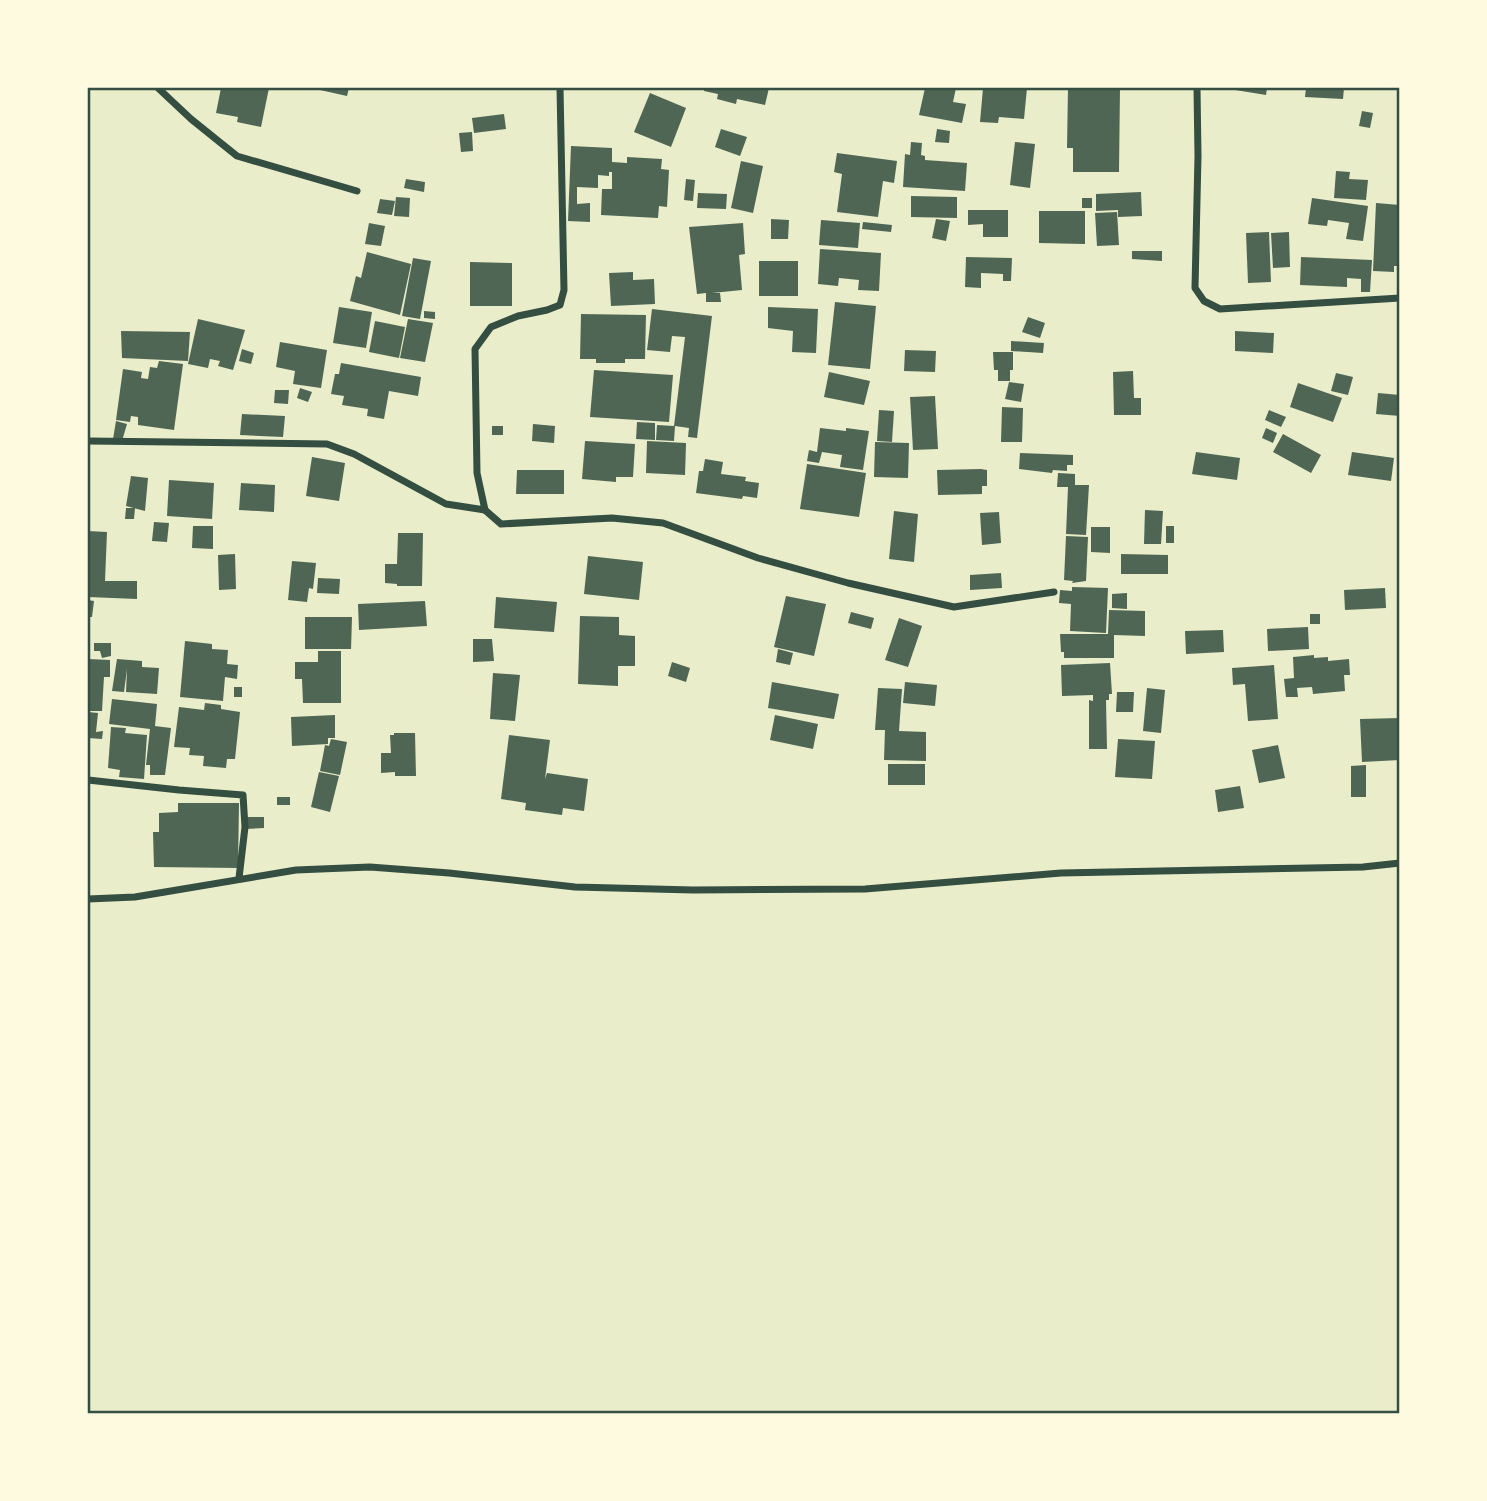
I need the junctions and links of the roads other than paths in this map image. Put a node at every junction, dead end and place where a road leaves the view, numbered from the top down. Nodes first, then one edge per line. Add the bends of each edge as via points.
1 (158, 88) edge
2 (560, 88) edge
3 (1197, 88) edge
4 (357, 191) dead end
5 (1399, 298) edge
6 (88, 441) edge
7 (485, 510) junction
8 (1055, 592) dead end
9 (88, 779) edge
10 (1399, 863) edge
11 (239, 878) junction
12 (88, 899) edge

1 - 4 street via 237,156
2 - 7 street via 564,290 560,305 491,327 475,349 477,473
3 - 5 street via 1195,288 1205,300 1220,309
6 - 7 street via 327,444 446,504
7 - 8 street via 501,524 612,518 663,523 758,558 954,607
9 - 11 street via 243,795 245,827
10 - 11 street via 1061,873 851,889 575,887 370,867
11 - 12 street via 135,897

